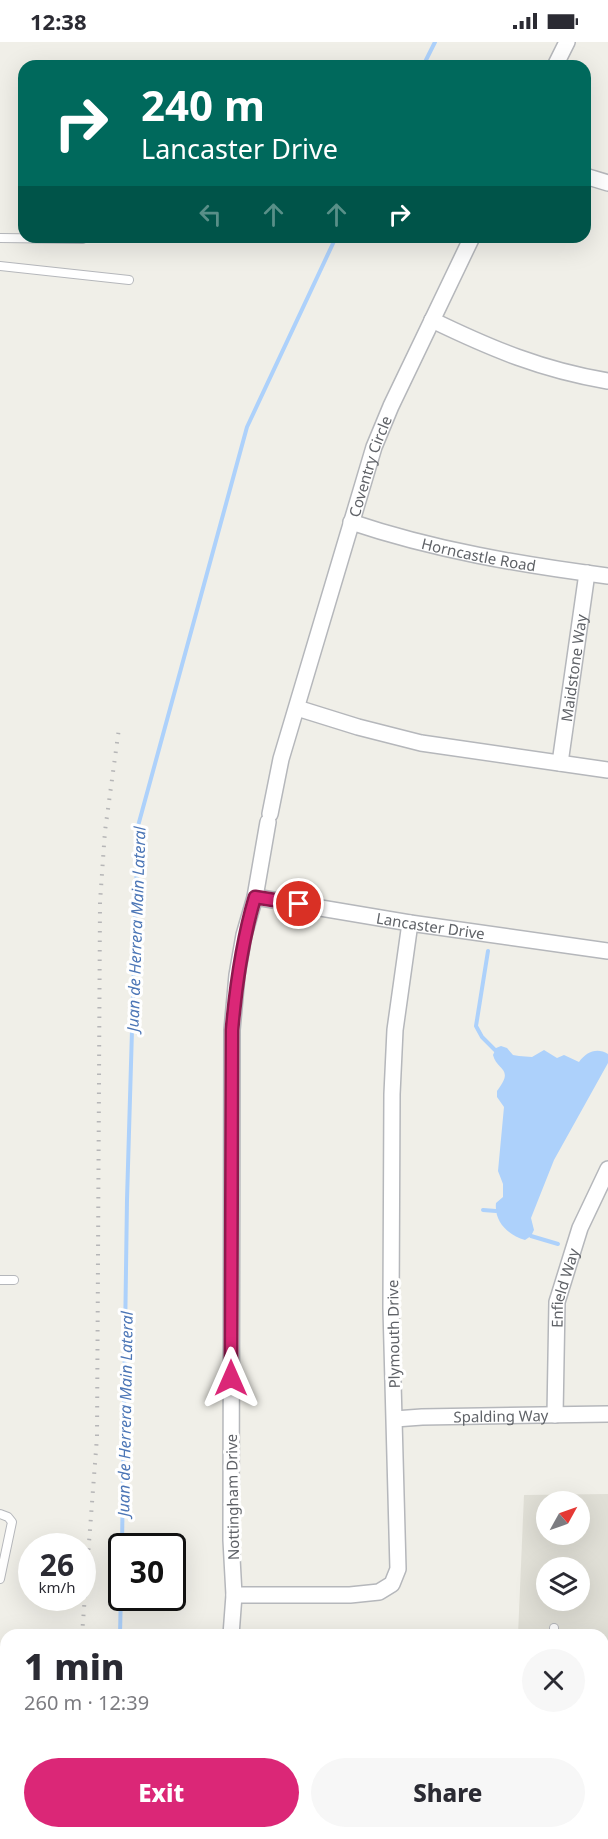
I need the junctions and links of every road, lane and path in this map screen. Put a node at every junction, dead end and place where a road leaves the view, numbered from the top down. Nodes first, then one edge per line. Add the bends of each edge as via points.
1 (567, 42) edge
2 (558, 60) edge
3 (591, 178) edge
4 (608, 183) edge
5 (0, 238) edge
6 (18, 238) edge
7 (469, 243) edge
8 (0, 266) edge
9 (129, 280) dead end
10 (432, 320) junction
11 (608, 381) edge
12 (351, 522) junction
13 (587, 573) junction
14 (608, 576) edge
15 (297, 708) junction
16 (281, 759) joint
17 (560, 764) junction
18 (608, 770) edge
19 (255, 897) junction
20 (410, 923) junction
21 (608, 951) edge
22 (608, 1169) edge
23 (0, 1280) edge
24 (14, 1280) dead end
25 (608, 1414) edge
26 (555, 1415) junction
27 (395, 1419) junction
28 (0, 1514) edge
29 (0, 1579) edge
30 (234, 1595) junction
31 (231, 1629) edge

1 - 2 street
3 - 4 street
5 - 6 lane
7 - 10 street, Coventry Circle
8 - 9 lane
10 - 11 street via 525,361
10 - 12 street, Coventry Circle via 374,447
12 - 13 street, Horncastle Road via 432,545
12 - 15 street, Coventry Circle
13 - 14 street, Horncastle Road
13 - 17 street, Maidstone Way
15 - 16 street, Coventry Circle
15 - 17 street via 421,743
16 - 19 street, Nottingham Drive
17 - 18 street
19 - 20 street, Lancaster Drive
19 - 30 street, Nottingham Drive via 244,934 232,1030
20 - 21 street, Lancaster Drive
20 - 27 street, Plymouth Drive via 395,1030 392,1094
22 - 26 street, Enfield Way via 580,1228 557,1302
23 - 24 lane
25 - 26 street, Spalding Way
26 - 27 street, Spalding Way
27 - 30 street, Plymouth Drive via 398,1569 392,1584 379,1592 350,1595
28 - 29 lane via 12,1522
30 - 31 street, Nottingham Drive

